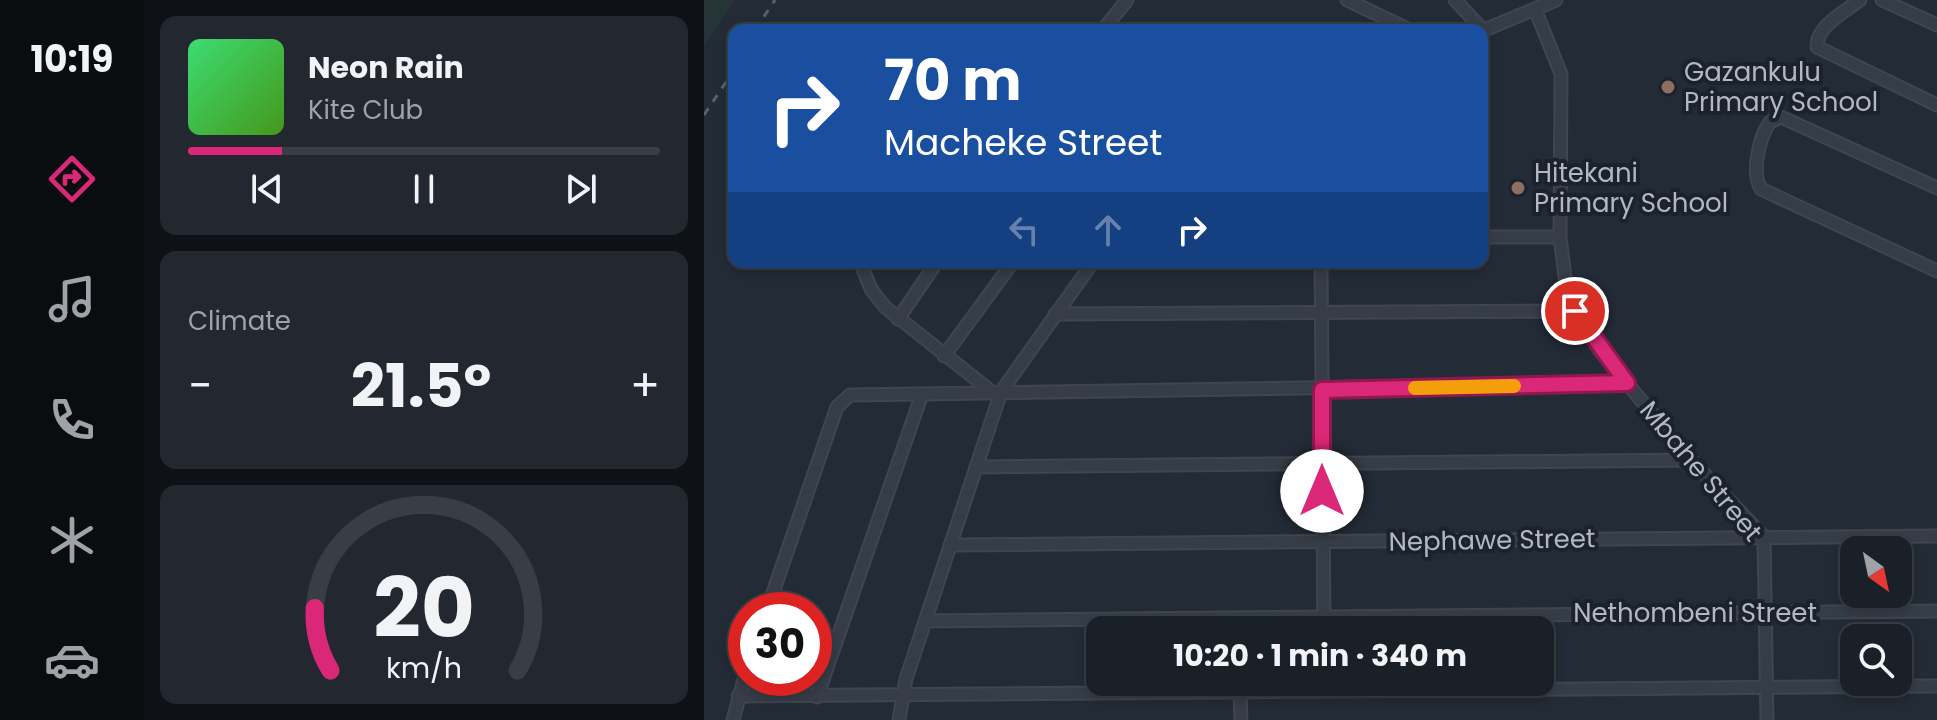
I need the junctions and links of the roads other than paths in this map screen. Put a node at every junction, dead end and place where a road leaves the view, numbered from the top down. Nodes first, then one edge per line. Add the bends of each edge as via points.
1 (1127, 0) edge
2 (1347, 0) edge
3 (1455, 0) edge
4 (1556, 0) edge
5 (1860, 0) edge
6 (1882, 0) edge
7 (1535, 9) junction
8 (1108, 24) edge
9 (1397, 24) edge
10 (1477, 24) edge
11 (1937, 25) edge
12 (1488, 29) edge
13 (1937, 105) edge
14 (1937, 188) edge
15 (1488, 237) edge
16 (1560, 237) junction
17 (863, 268) edge
18 (933, 268) edge
19 (1009, 268) edge
20 (1089, 268) edge
21 (1321, 268) edge
22 (1937, 271) edge
23 (1575, 311) junction
24 (1323, 313) junction
25 (1055, 314) junction
26 (898, 319) junction
27 (944, 356) junction
28 (1627, 383) junction
29 (1322, 390) junction
30 (997, 392) junction
31 (922, 394) junction
32 (1691, 460) junction
33 (1322, 465) junction
34 (976, 467) junction
35 (1937, 536) edge
36 (1764, 537) junction
37 (1323, 541) junction
38 (950, 545) junction
39 (773, 592) edge
40 (1937, 611) edge
41 (1766, 613) junction
42 (1324, 616) joint
43 (1086, 619) edge
44 (925, 621) junction
45 (1937, 686) edge
46 (1554, 688) edge
47 (1765, 688) junction
48 (1086, 694) edge
49 (902, 695) junction
50 (738, 696) joint
51 (1240, 696) edge
52 (817, 697) junction
53 (733, 720) edge
54 (899, 720) edge
55 (1241, 720) edge
56 (1767, 720) edge

1 - 8 street
2 - 9 street
3 - 10 street
4 - 7 street
5 - 13 street via 1819,34 1820,50
6 - 11 street
7 - 12 street
7 - 16 street, Mbahe Street via 1561,74
14 - 22 street via 1781,117 1766,127 1756,173 1765,192
15 - 16 street
16 - 23 street, Mbahe Street
17 - 26 street via 877,298
18 - 26 street
19 - 27 street
20 - 25 street
21 - 24 street
23 - 24 street
23 - 28 street, Mbahe Street
24 - 25 street
24 - 29 street
25 - 30 street
26 - 27 street
27 - 30 street
28 - 29 street
28 - 32 street, Mbahe Street
29 - 30 street
29 - 33 street
30 - 31 street
30 - 34 street
31 - 39 street via 856,394 837,407
31 - 52 street
32 - 33 street
32 - 36 street, Mbahe Street
33 - 34 street
33 - 37 street
34 - 38 street
35 - 36 street, Nephawe Street
36 - 37 street, Nephawe Street
36 - 41 street, Mbahe Street
37 - 38 street, Nephawe Street
37 - 42 street
38 - 44 street
40 - 41 street, Nethombeni Street
41 - 42 street, Nethombeni Street
41 - 47 street, Mbahe Street
43 - 44 street, Nethombeni Street
44 - 49 street
45 - 47 street
46 - 47 street
47 - 56 street, Mbahe Street
48 - 49 street
49 - 52 street
49 - 54 street
50 - 52 street
50 - 53 street
51 - 55 street

